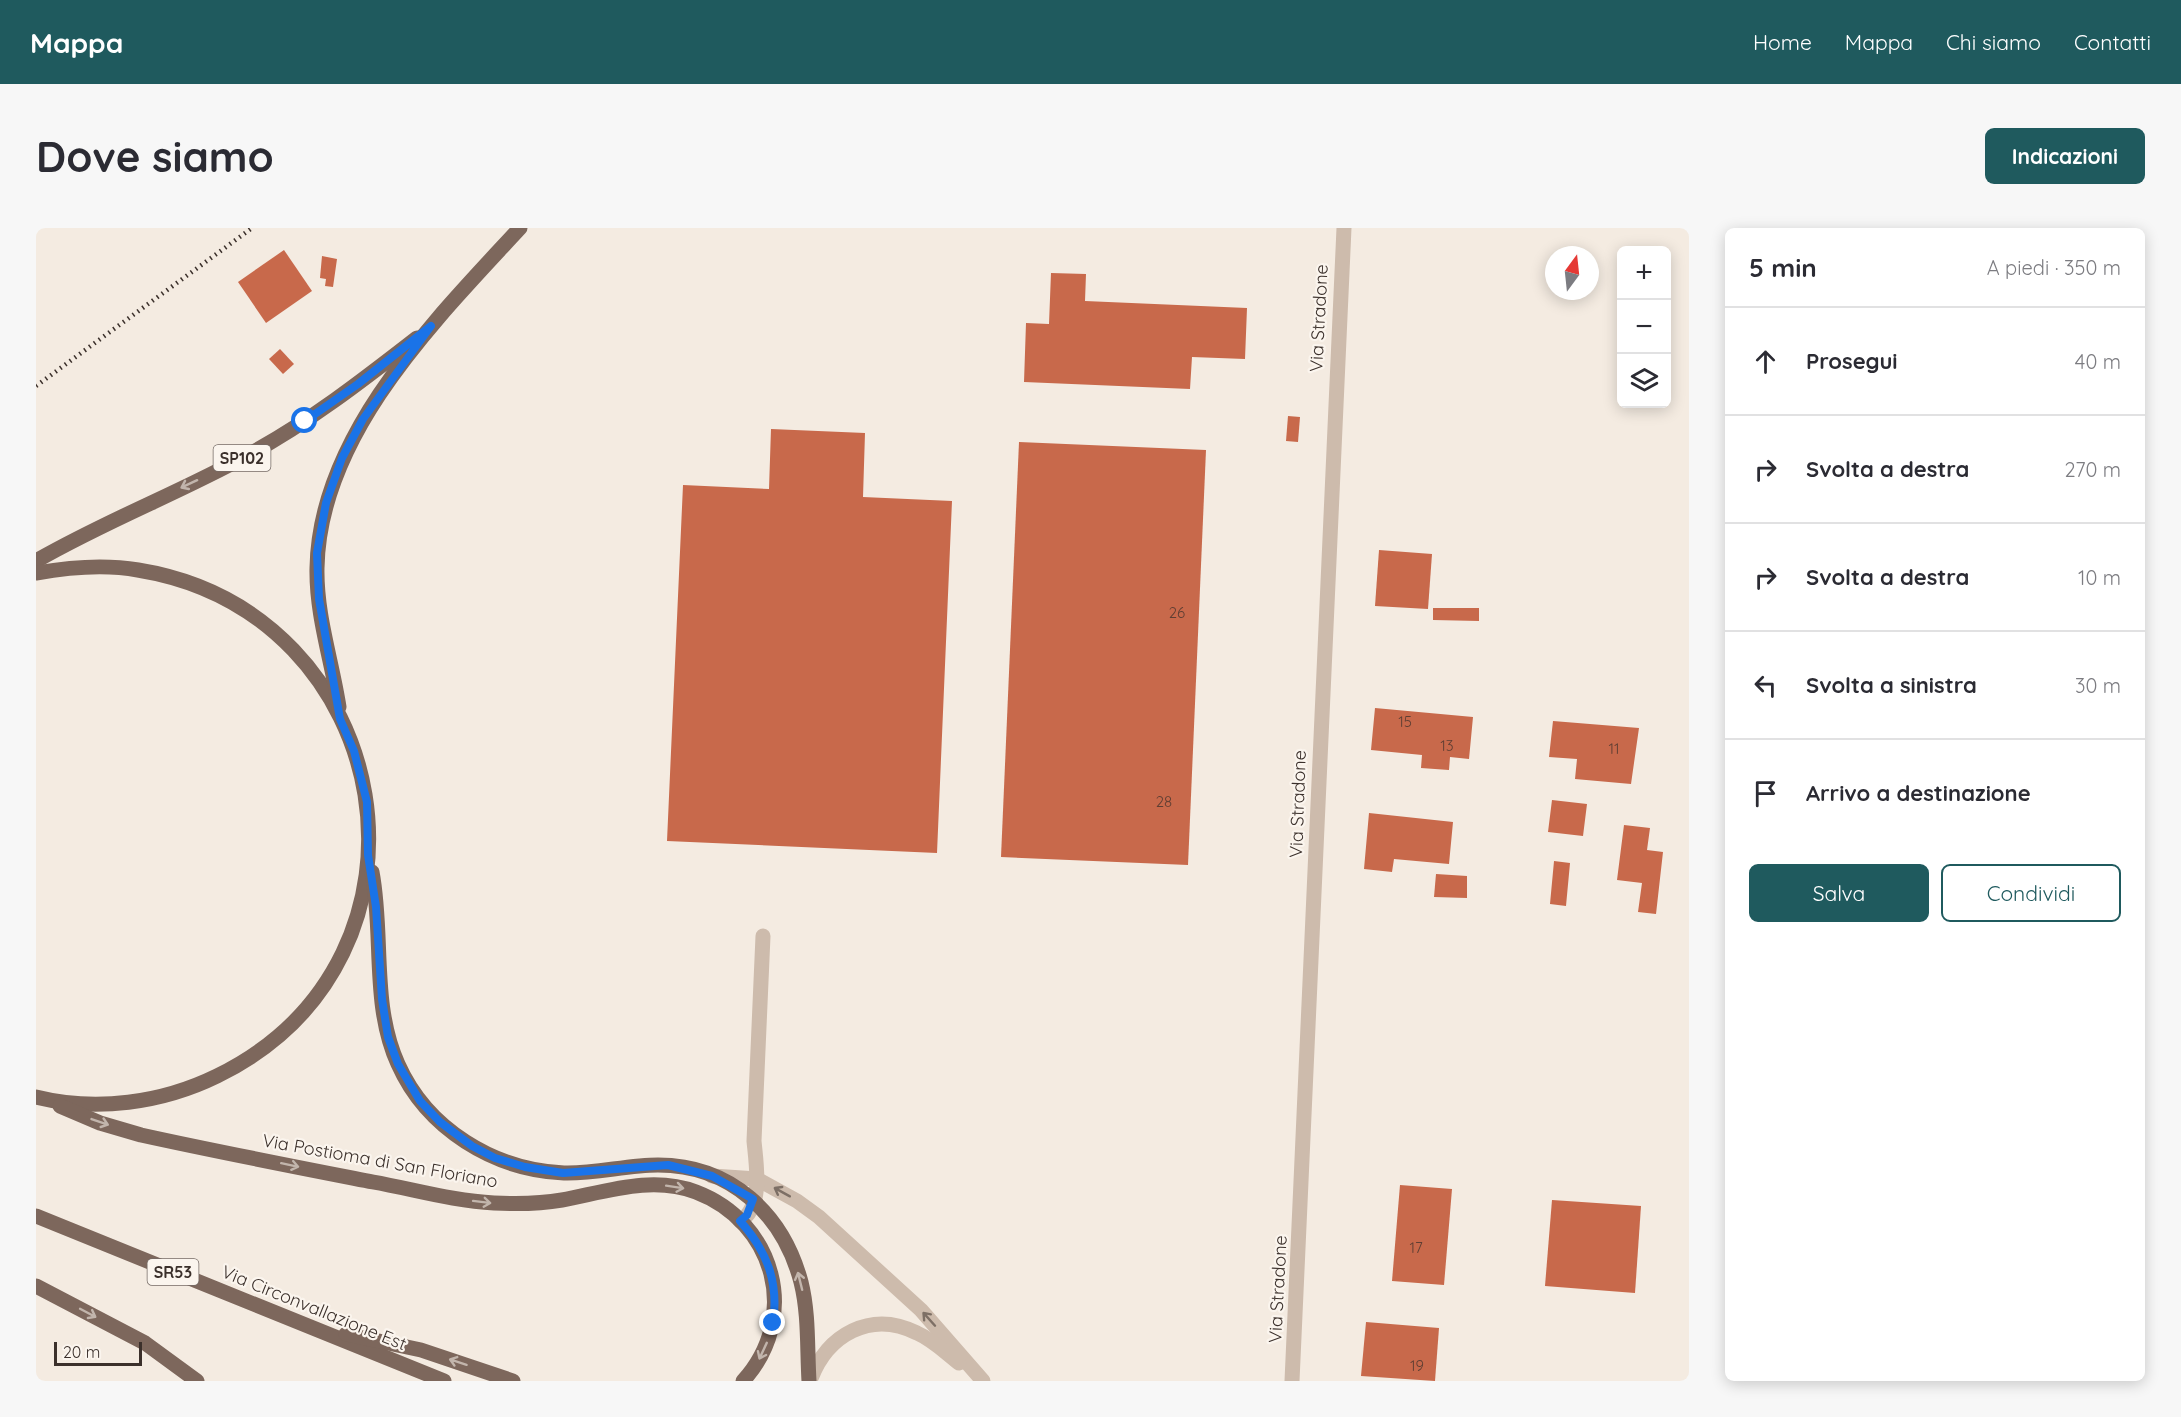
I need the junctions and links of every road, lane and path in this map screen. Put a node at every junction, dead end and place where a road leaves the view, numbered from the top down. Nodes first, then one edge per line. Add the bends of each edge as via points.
1 (520, 228) edge
2 (1344, 228) edge
3 (431, 326) junction
4 (36, 561) edge
5 (36, 573) edge
6 (340, 719) junction
7 (368, 855) junction
8 (763, 936) dead end
9 (41, 1098) edge
10 (712, 1176) junction
11 (757, 1179) junction
12 (753, 1199) junction
13 (36, 1216) edge
14 (740, 1221) junction
15 (36, 1286) edge
16 (310, 1328) junction
17 (982, 1380) edge
18 (196, 1381) edge
19 (444, 1381) edge
20 (513, 1381) edge
21 (743, 1381) edge
22 (809, 1381) edge
23 (1292, 1381) edge

1 - 3 main road, Via Postioma di San Floriano / SP102
2 - 23 street, Via Stradone
3 -> 4 main road, Via Postioma di San Floriano / SP102 via 328,406 267,444
3 - 6 main road, Via Postioma di San Floriano / SP102 via 357,430 333,480 322,519 317,553 319,599
5 - 6 main road, Via Postioma di San Floriano / SP102 via 86,567 121,568 163,575 212,593 257,620 296,654
6 - 7 main road, Via Postioma di San Floriano / SP102 via 363,785
7 - 9 main road, Via Postioma di San Floriano / SP102 via 361,909 340,960 310,1006 273,1042 203,1083 153,1098 102,1104
7 - 10 main road, Via Postioma di San Floriano via 388,1037 405,1079 440,1122 483,1153 532,1169 573,1173 668,1165
8 - 11 street via 754,1141
9 -> 14 main road, Via Postioma di San Floriano via 141,1135 457,1198 530,1203 626,1187 674,1185 704,1195
10 - 11 street
10 - 12 main road, Via Postioma di San Floriano
11 - 12 street
17 -> 11 street via 921,1310 849,1243 797,1201
12 - 14 street
22 -> 12 main road, Via Postioma di San Floriano via 807,1322 796,1267 779,1228
13 - 16 main road, Via Circonvallazione Est / SR53
14 -> 21 main road, Via Postioma di San Floriano via 764,1255 775,1293 773,1323 765,1347
15 -> 18 main road via 146,1344
16 - 19 main road, Via Circonvallazione Est / SR53
20 -> 16 main road via 421,1350
17 - 22 street via 920,1334 883,1323 858,1327 835,1341

